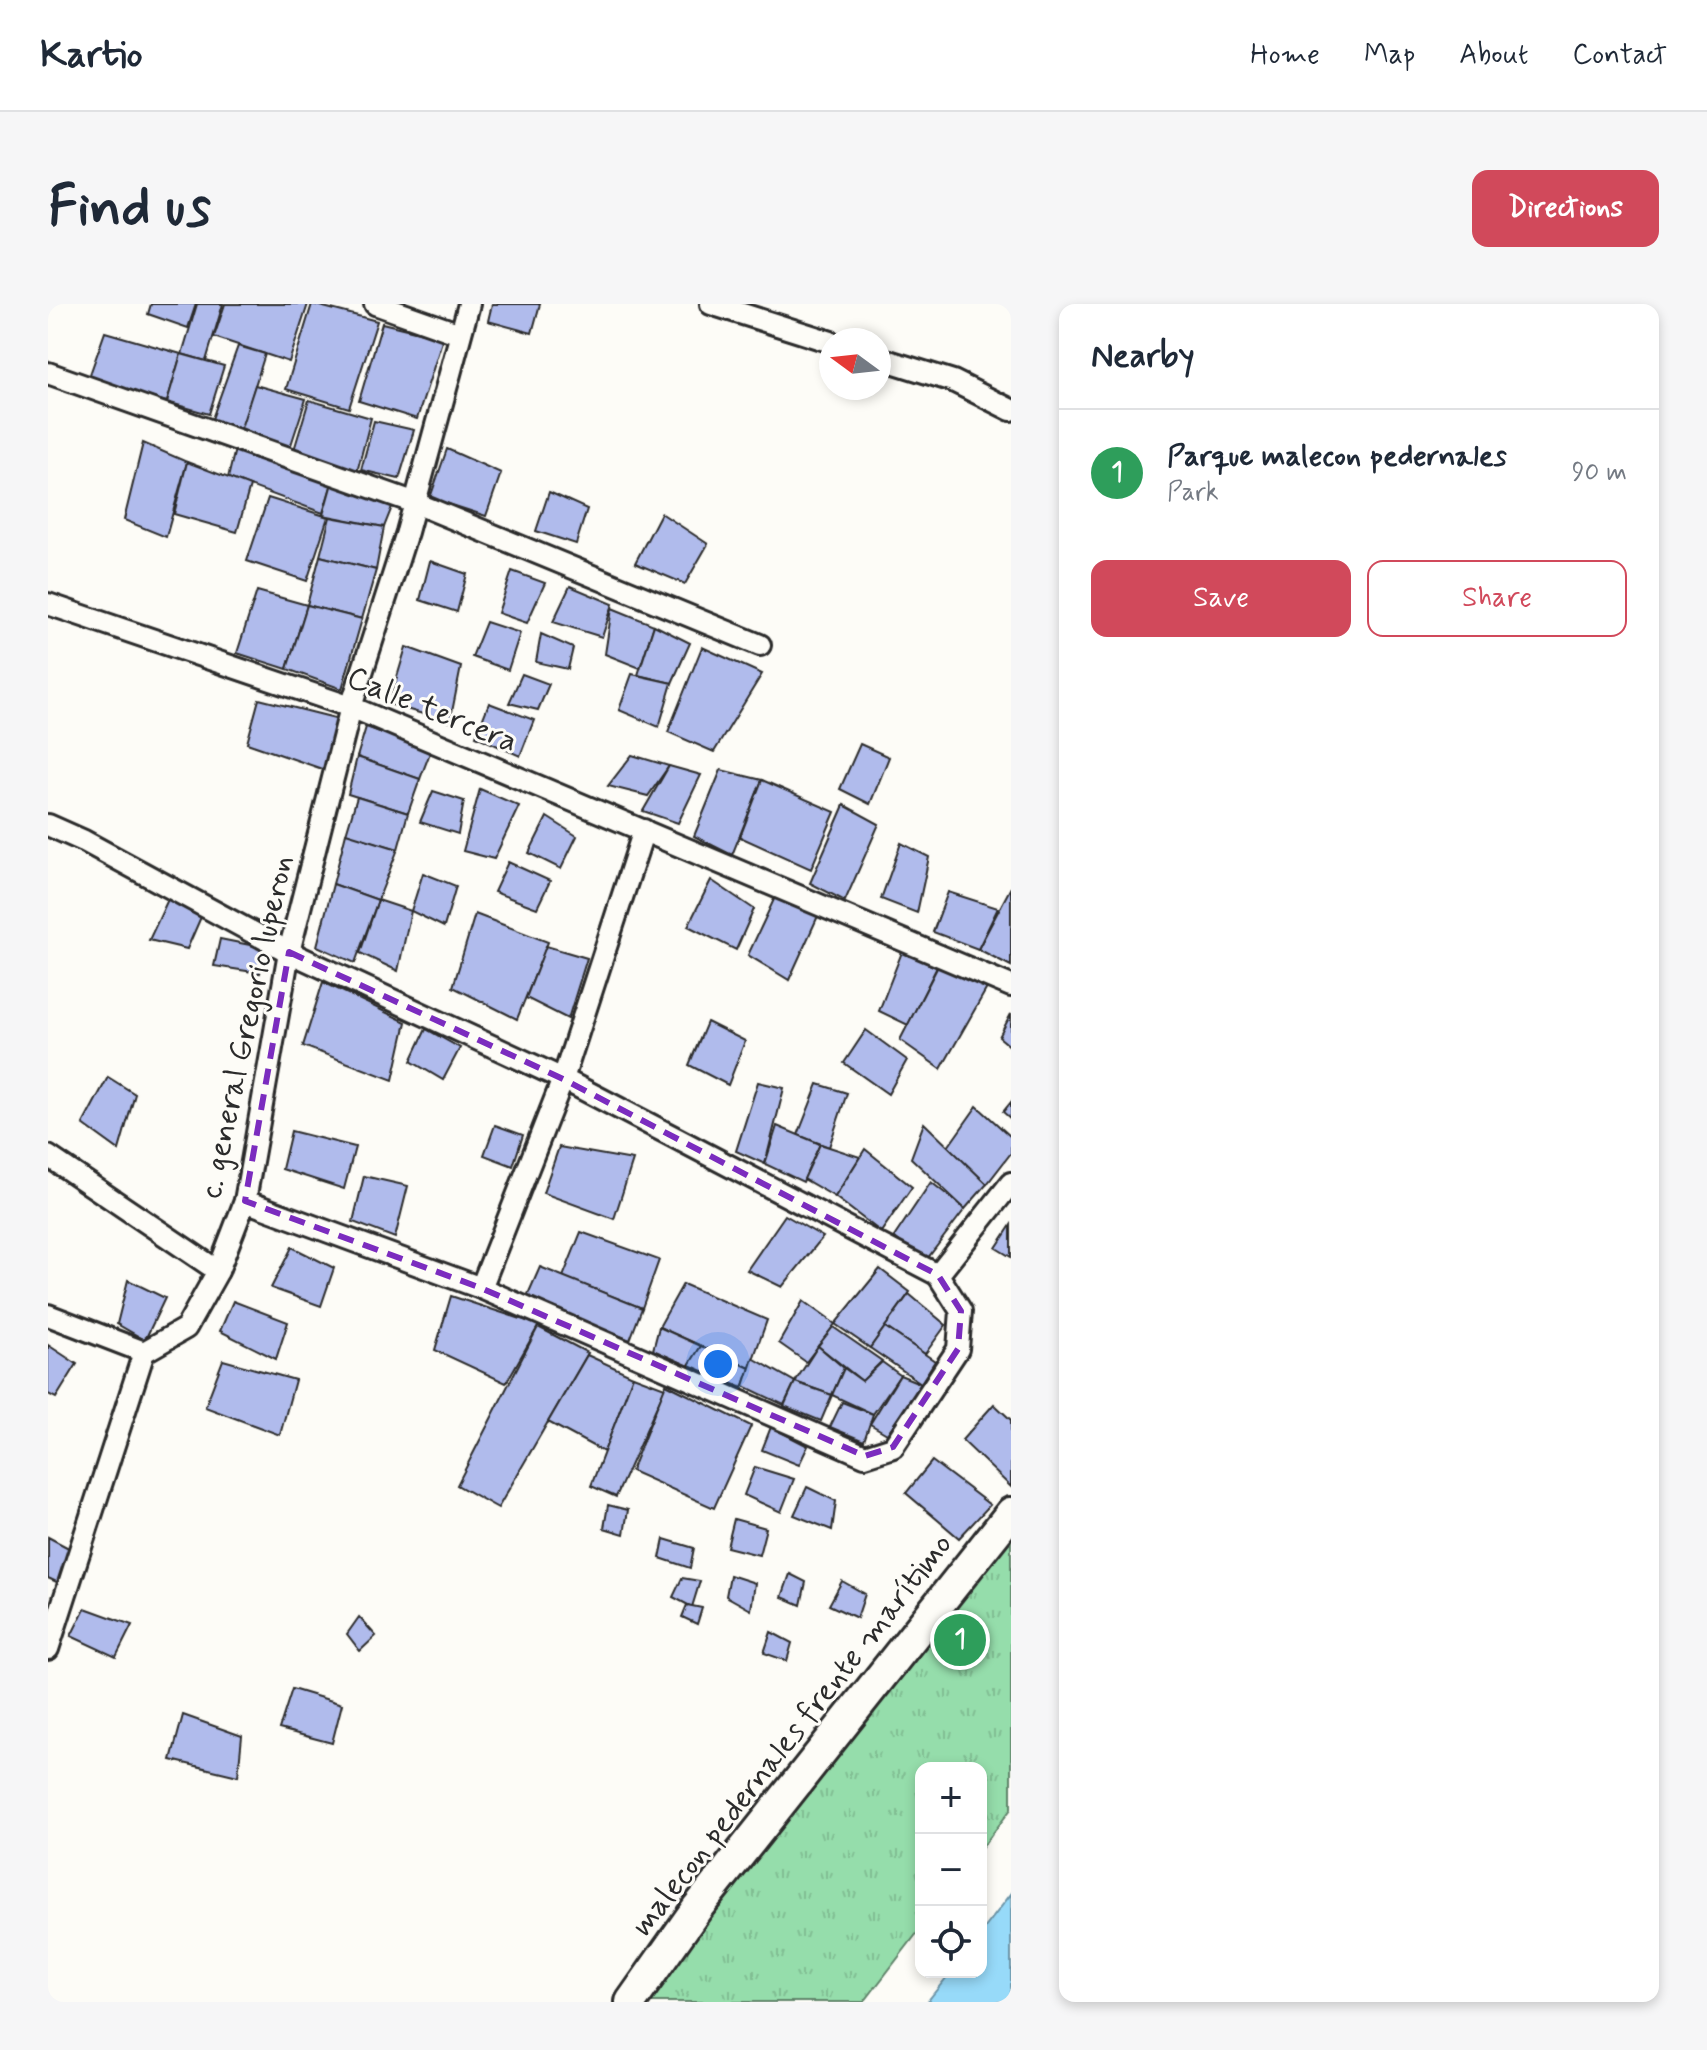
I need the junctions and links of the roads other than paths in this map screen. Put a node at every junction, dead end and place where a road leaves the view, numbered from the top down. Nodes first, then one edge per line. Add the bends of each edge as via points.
1 (375, 304) edge
2 (469, 304) edge
3 (711, 304) edge
4 (460, 334) junction
5 (819, 338) edge
6 (891, 362) edge
7 (48, 373) edge
8 (1011, 410) edge
9 (413, 502) junction
10 (48, 604) edge
11 (760, 645) dead end
12 (351, 707) junction
13 (48, 825) edge
14 (644, 830) junction
15 (289, 952) junction
16 (1011, 986) edge
17 (563, 1079) junction
18 (48, 1156) edge
19 (1011, 1183) edge
20 (245, 1201) junction
21 (218, 1271) junction
22 (938, 1275) junction
23 (481, 1288) junction
24 (48, 1315) edge
25 (144, 1352) junction
26 (1011, 1513) edge
27 (48, 1649) edge
28 (631, 2002) edge

1 - 4 street
2 - 4 street, c. general Gregorio luperon
3 - 5 street
4 - 9 street, c. general Gregorio luperon
6 - 8 street via 953,381
7 - 9 street
9 - 11 street
9 - 12 street, c. general Gregorio luperon
10 - 12 street, Calle tercera
12 - 14 street, Calle tercera
12 - 15 street, c. general Gregorio luperon
13 - 15 street
14 - 16 street, Calle tercera
14 - 17 street
15 - 17 street
15 - 20 street, c. general Gregorio luperon
17 - 22 street
17 - 23 street
18 - 21 street
19 - 22 street
20 - 21 street, c. general Gregorio luperon
20 - 23 street
21 - 25 street, c. general Gregorio luperon via 186,1328
22 - 23 street via 961,1311 958,1349 893,1447 865,1456
24 - 25 street
25 - 27 street
26 - 28 main road, malecon pedernales frente marítimo via 698,1907

